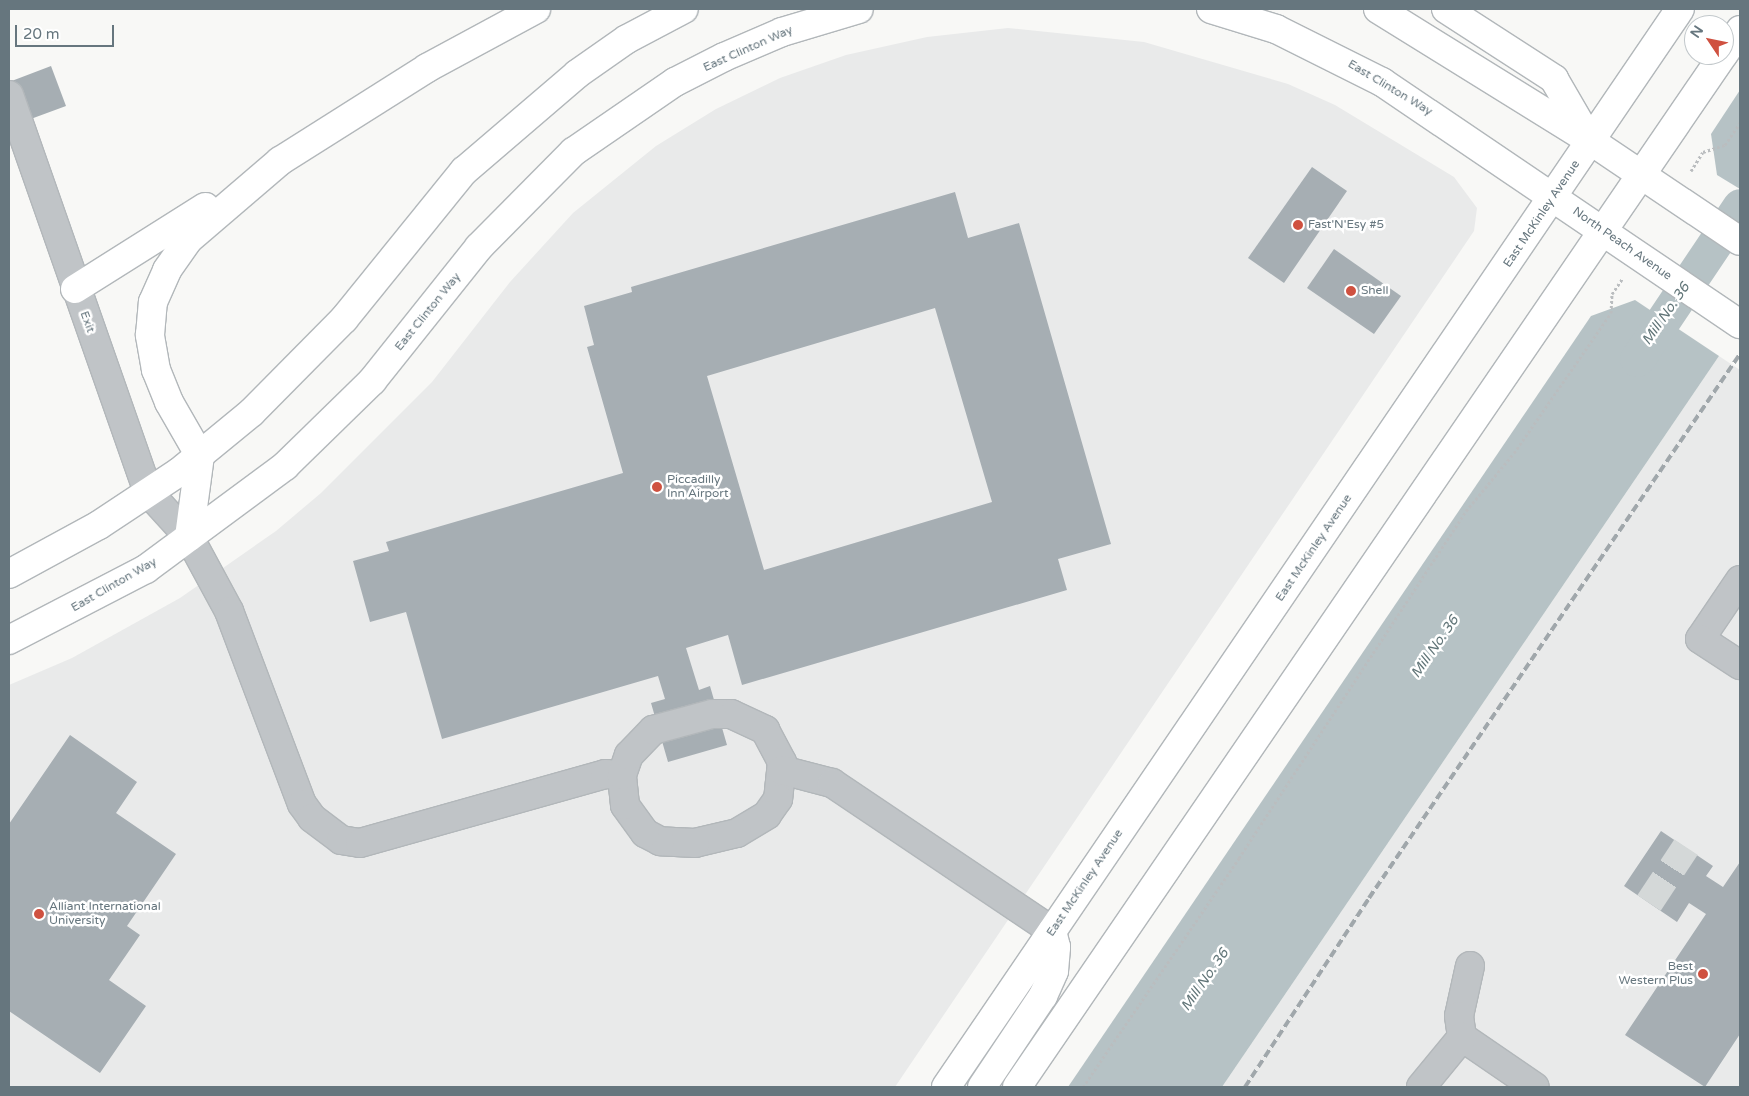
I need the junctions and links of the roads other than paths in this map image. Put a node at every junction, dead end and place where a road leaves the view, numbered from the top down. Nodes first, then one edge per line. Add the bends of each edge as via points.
1 (536, 9) edge
2 (684, 9) edge
3 (859, 9) edge
4 (1211, 9) edge
5 (1378, 9) edge
6 (1446, 9) edge
7 (1680, 9) edge
8 (1717, 65) edge
9 (9, 95) edge
10 (1591, 141) junction
11 (280, 161) junction
12 (1642, 175) junction
13 (1553, 197) junction
14 (1603, 231) junction
15 (1740, 241) edge
16 (75, 289) junction
17 (1730, 318) edge
18 (200, 456) junction
19 (148, 492) junction
20 (189, 537) junction
21 (9, 574) edge
22 (1740, 580) edge
23 (9, 640) edge
24 (1739, 661) edge
25 (782, 770) junction
26 (622, 775) junction
27 (1052, 931) junction
28 (1470, 966) dead end
29 (1462, 1037) junction
30 (946, 1087) edge
31 (982, 1087) edge
32 (1017, 1087) edge
33 (1421, 1087) edge
34 (1535, 1087) edge

1 - 11 main road via 427,68
2 - 18 main road via 627,39 577,74 490,147 433,206 377,280 314,353 283,385
3 - 20 main road, East Clinton Way via 782,32 675,82 573,152 497,227 403,344 341,413 285,466
4 - 13 main road, East Clinton Way via 1276,29 1346,62 1442,120
5 - 10 main road
6 - 10 main road via 1554,80
7 - 10 main road, East McKinley Avenue
8 - 12 main road
9 - 16 street, Exit
10 - 12 main road
10 - 13 main road, East McKinley Avenue
11 - 16 main road
11 - 18 main road via 189,239 167,270 153,302 150,335 156,370 169,402
12 - 14 main road
12 - 15 main road
13 - 14 main road, North Peach Avenue
13 - 27 main road, East McKinley Avenue
14 - 17 main road, North Peach Avenue
14 - 32 main road
16 - 19 street, Exit
18 - 19 main road
18 - 20 main road
19 - 20 street, Exit
19 - 21 main road via 99,525
20 - 23 main road, East Clinton Way via 97,597
20 - 26 street, Exit via 230,611 302,804 326,831 341,840 360,843 605,774
22 - 24 street via 1700,639
25 - 26 street via 776,744 764,730 731,714 712,714 653,730 629,754
25 - 26 street via 778,799 753,826 677,844 653,837 633,820 625,805
25 - 27 street via 832,783
27 - 30 main road, East McKinley Avenue
27 - 31 main road via 1056,947 1054,971 1043,996
28 - 29 street via 1459,1016
29 - 33 street
29 - 34 street

